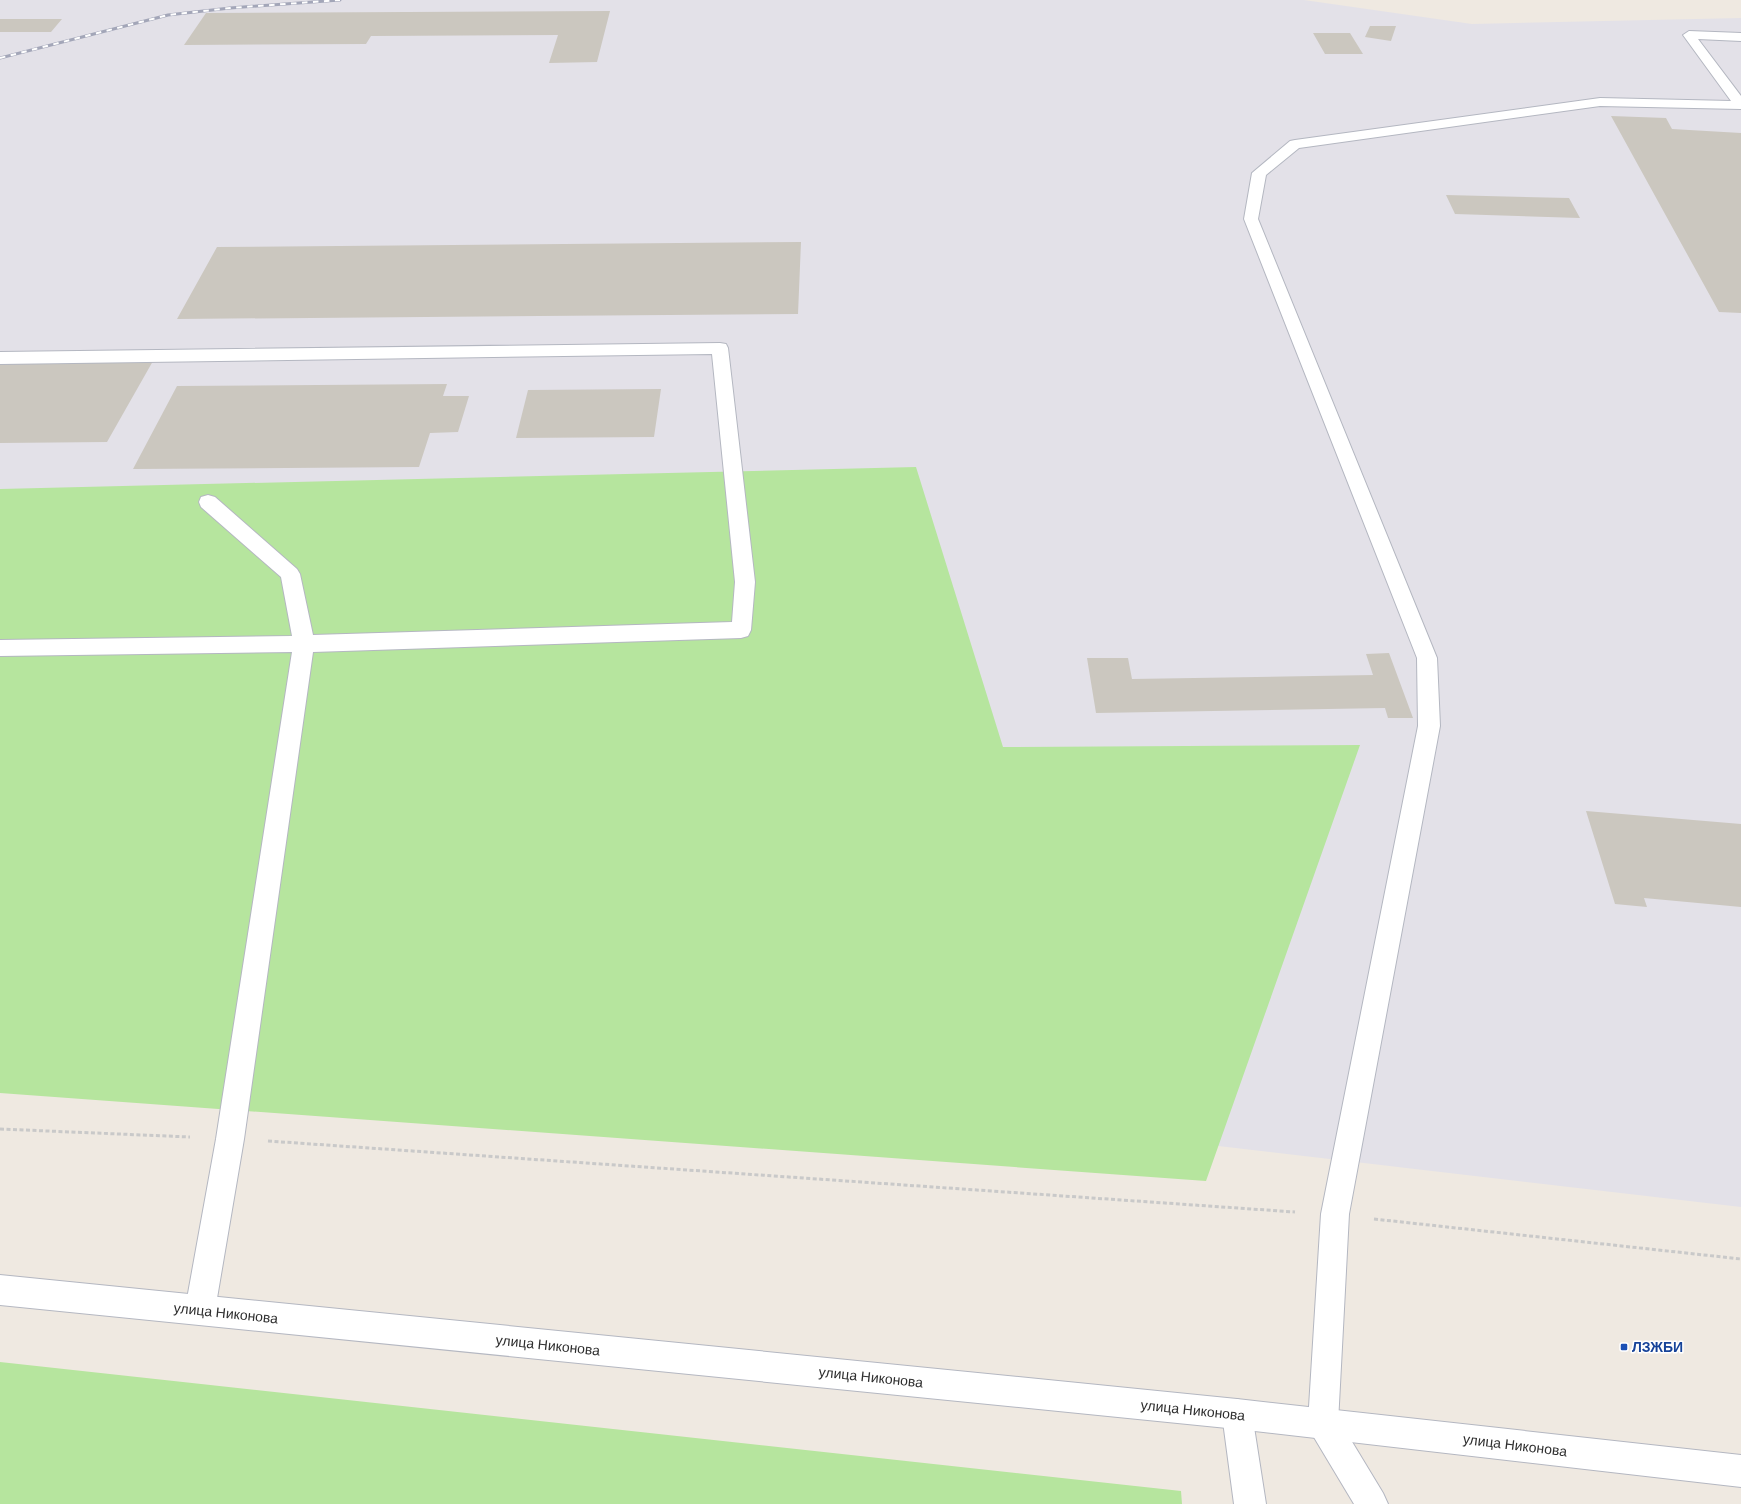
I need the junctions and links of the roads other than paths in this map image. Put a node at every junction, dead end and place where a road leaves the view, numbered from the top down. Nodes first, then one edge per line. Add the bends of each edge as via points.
1 (1741, 37) edge
2 (1741, 105) edge
3 (0, 358) edge
4 (208, 502) dead end
5 (304, 644) junction
6 (0, 648) edge
7 (0, 1290) edge
8 (200, 1310) junction
9 (1237, 1414) junction
10 (1323, 1423) junction
11 (1741, 1471) edge
12 (1250, 1504) edge
13 (1372, 1504) edge

1 - 2 street via 1689,35
2 - 10 street via 1600,102 1295,144 1259,173 1251,219 1427,658 1429,726 1335,1214
3 - 5 street via 720,348 745,582 741,630
4 - 5 street via 290,574
5 - 6 street
5 - 8 street via 230,1139
7 - 8 street, улица Никонова
8 - 9 street, улица Никонова
9 - 10 street, улица Никонова
9 - 12 street
10 - 11 street, улица Никонова
10 - 13 street

